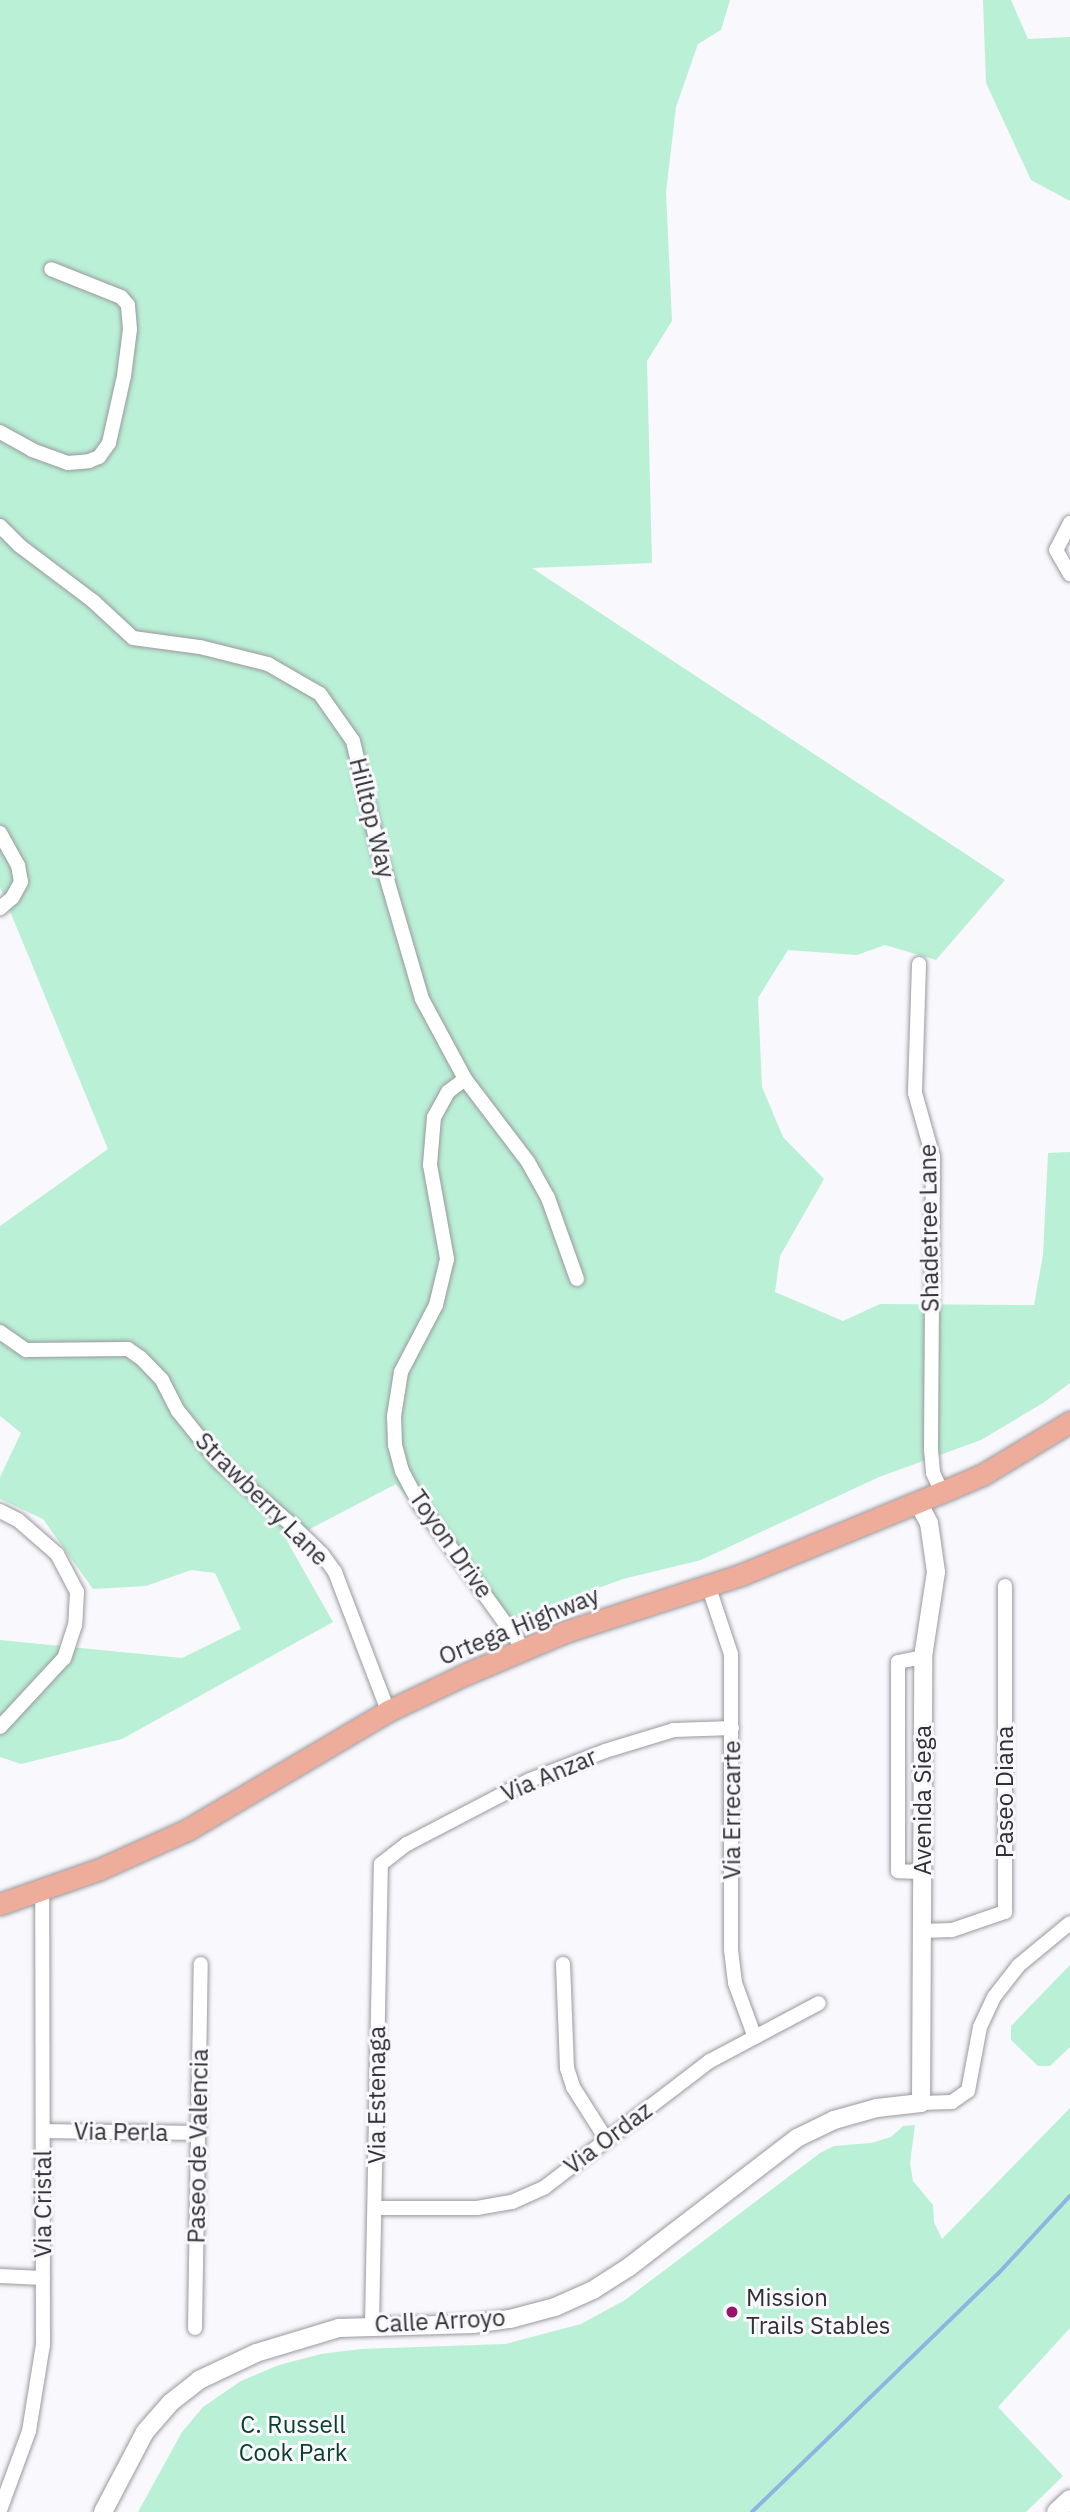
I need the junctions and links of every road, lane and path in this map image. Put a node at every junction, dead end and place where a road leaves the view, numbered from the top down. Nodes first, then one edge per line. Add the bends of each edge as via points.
1 (51, 269) dead end
2 (0, 432) edge
3 (1070, 523) edge
4 (0, 526) edge
5 (1070, 574) edge
6 (0, 833) edge
7 (0, 908) edge
8 (919, 964) dead end
9 (465, 1079) junction
10 (577, 1279) dead end
11 (0, 1332) edge
12 (1070, 1422) edge
13 (942, 1492) junction
14 (918, 1502) junction
15 (0, 1511) edge
16 (708, 1585) junction
17 (1005, 1586) dead end
18 (523, 1648) junction
19 (923, 1657) junction
20 (388, 1711) junction
21 (0, 1727) edge
22 (732, 1728) junction
23 (381, 1864) joint
24 (922, 1872) junction
25 (42, 1891) junction
26 (0, 1905) edge
27 (1070, 1923) edge
28 (922, 1931) junction
29 (201, 1964) dead end
30 (563, 1964) dead end
31 (820, 2003) dead end
32 (754, 2035) junction
33 (921, 2103) junction
34 (43, 2131) junction
35 (199, 2133) junction
36 (606, 2139) junction
37 (377, 2208) junction
38 (0, 2276) edge
39 (43, 2277) junction
40 (372, 2325) junction
41 (195, 2328) dead end
42 (0, 2510) edge
43 (103, 2512) edge

1 - 2 street via 121,297 128,305 124,376 109,443 99,457 68,463
3 - 5 street via 1056,550
4 - 9 street, Hilltop Way via 133,638 200,647 268,664 320,694 353,741 379,852 422,999
6 - 7 street via 18,865 21,881
8 - 13 street, Shadetree Lane via 915,1093 933,1157 931,1449 933,1473
9 - 10 street, Hilltop Way via 528,1162 548,1198
9 - 18 street, Toyon Drive via 448,1092 435,1117 430,1165 447,1259 436,1305 401,1372 395,1445 410,1488
11 - 20 street, Strawberry Lane via 26,1350 128,1349 141,1358 162,1380 178,1411 219,1462 293,1526 335,1572
12 - 13 main road, Ortega Highway via 982,1475
13 - 14 main road, Ortega Highway
14 - 16 main road, Ortega Highway
14 - 19 street, Avenida Siega via 929,1522 936,1572
15 - 21 street via 18,1520 57,1554 77,1592 77,1607 64,1658
16 - 18 main road, Ortega Highway
16 - 22 street, Via Errecarte via 730,1654
17 - 28 street, Paseo Diana via 1005,1912 952,1930
18 - 20 main road, Ortega Highway
19 - 24 street, Avenida Siega
19 - 24 street via 898,1662 898,1871
20 - 25 main road, Ortega Highway via 187,1830
22 - 23 street, Via Anzar via 674,1730 530,1780 407,1844
22 - 32 street, Via Errecarte via 731,1950 735,1983
23 - 37 street, Via Estenaga
24 - 28 street, Avenida Siega
25 - 26 main road, Ortega Highway
25 - 34 street, Via Cristal
27 - 33 street via 1018,1966 994,1997 980,2027 968,2091 952,2102
28 - 33 street, Avenida Siega
29 - 35 street, Paseo de Valencia
30 - 36 street via 567,2068 573,2088
31 - 32 street, Via Ordaz
32 - 36 street, Via Ordaz via 710,2061
33 - 40 street, Calle Arroyo via 877,2108 834,2120 797,2138 629,2267 555,2307 473,2324
34 - 35 street, Via Perla
34 - 39 street, Via Cristal
35 - 41 street, Paseo de Valencia
36 - 37 street, Via Ordaz via 545,2187 512,2202 477,2208
37 - 40 street, Via Estenaga
38 - 39 street
39 - 42 street, Via Cristal via 43,2344 29,2431
40 - 43 street, Calle Arroyo via 293,2340 199,2380 170,2403 145,2432

